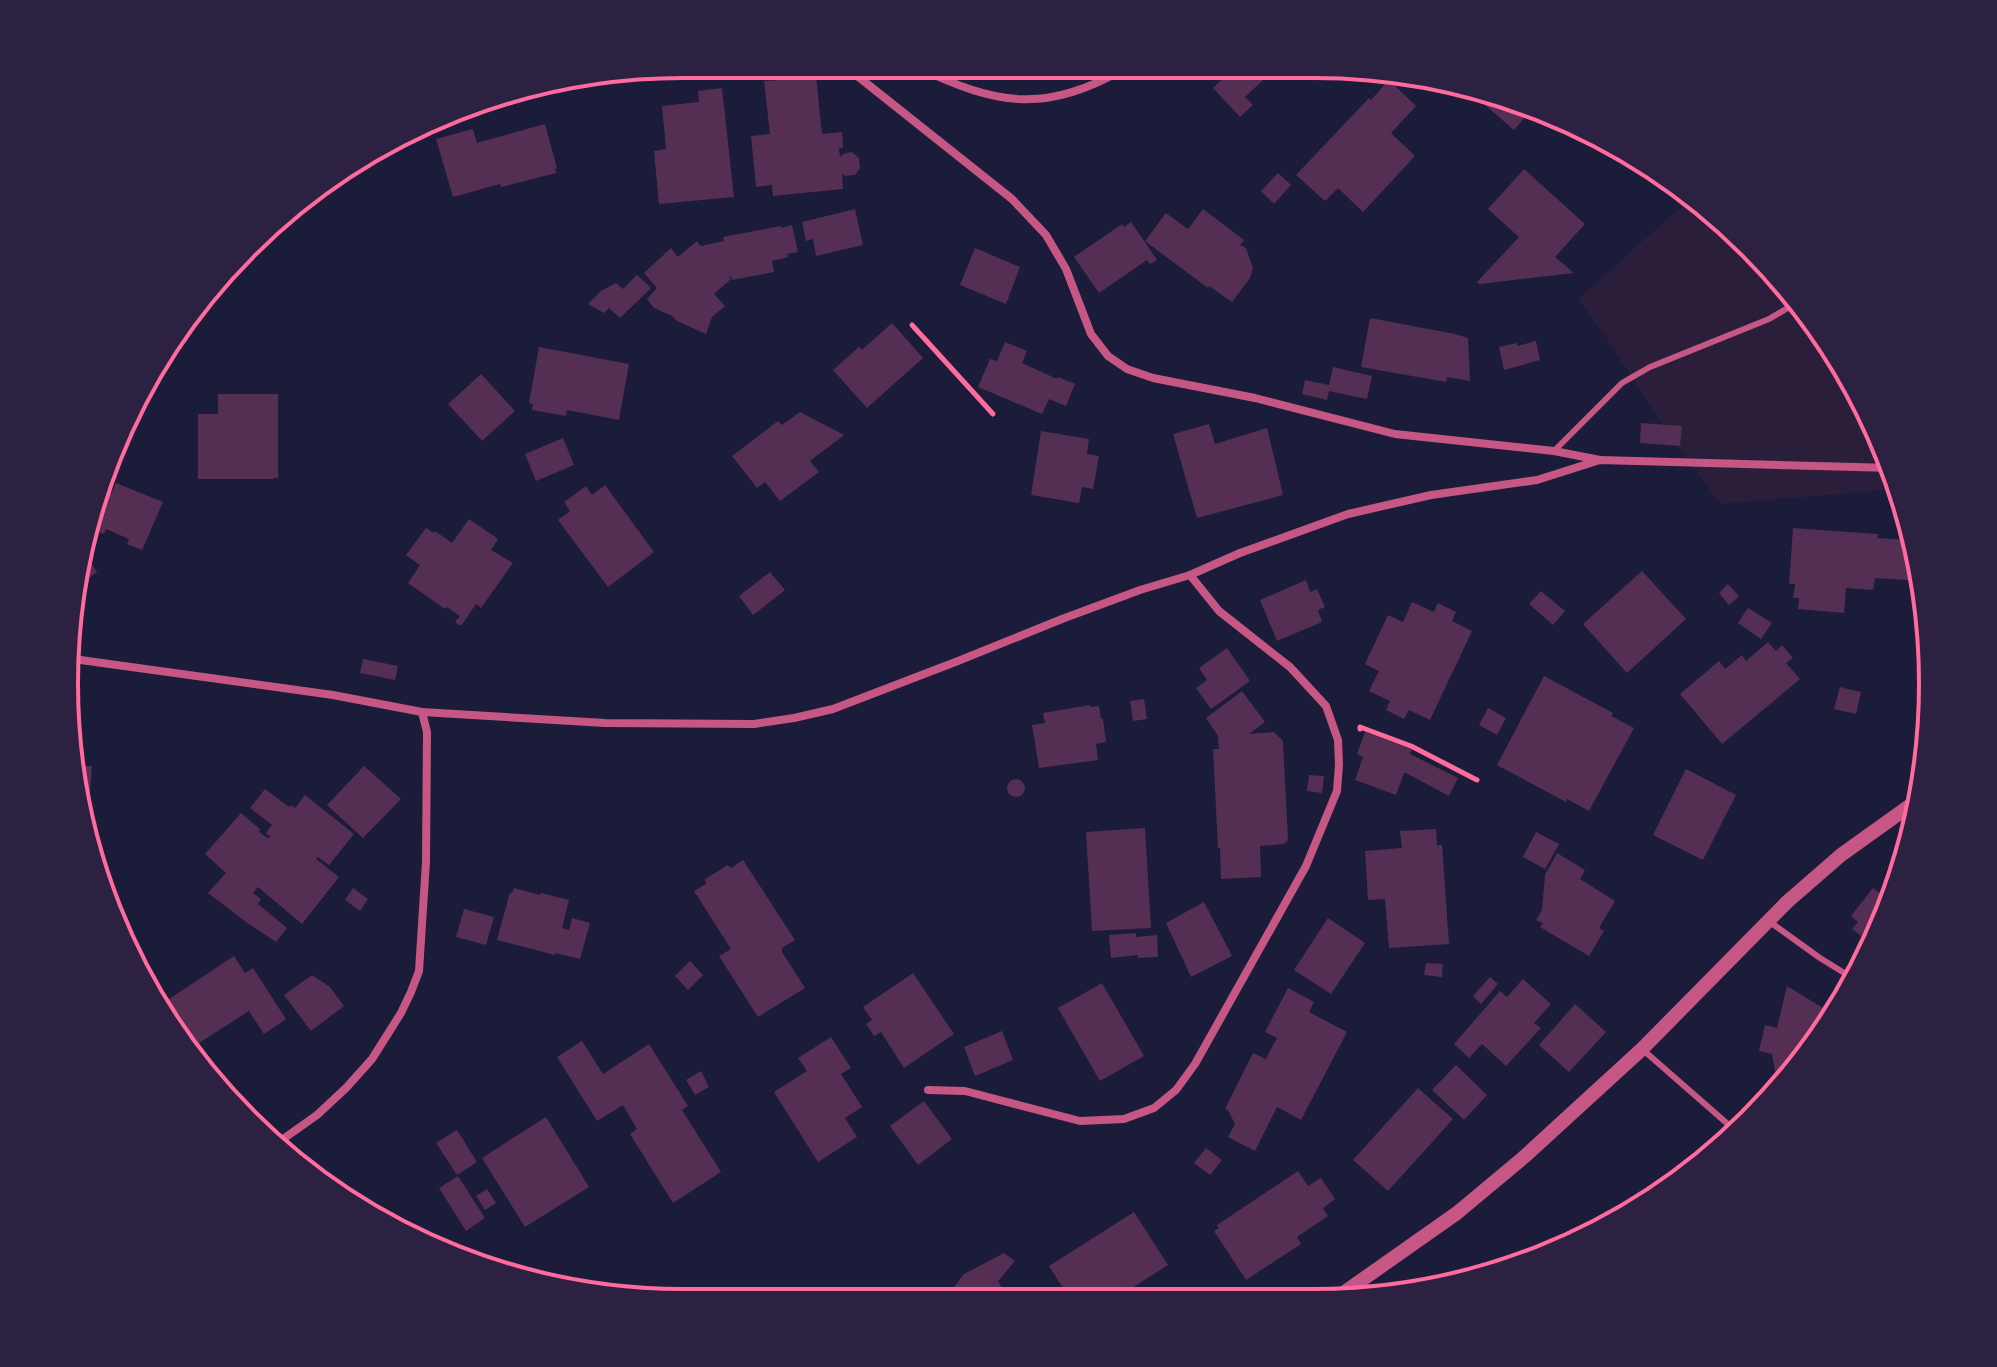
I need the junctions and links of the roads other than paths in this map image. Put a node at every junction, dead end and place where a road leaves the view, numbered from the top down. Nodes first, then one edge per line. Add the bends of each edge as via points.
1 (860, 78) edge
2 (940, 78) edge
3 (1106, 78) edge
4 (1788, 308) edge
5 (1554, 451) junction
6 (1600, 460) junction
7 (1879, 468) edge
8 (1190, 575) junction
9 (79, 660) edge
10 (422, 712) junction
11 (1905, 809) edge
12 (1770, 922) junction
13 (1845, 973) edge
14 (1642, 1049) junction
15 (928, 1090) dead end
16 (1728, 1125) edge
17 (284, 1139) edge
18 (1350, 1288) edge

1 - 5 street via 1012,199 1046,235 1066,269 1091,334 1127,369 1395,434
2 - 3 street via 1026,100 1055,98
4 - 5 lane via 1622,383
5 - 6 street
6 - 7 street
6 - 8 street via 1537,480 1431,495 1348,514
8 - 10 street via 847,704 794,718 754,724 605,723
8 - 15 street via 1219,611 1290,667 1326,706 1338,740 1337,791 1306,866 1195,1064 1154,1108 1124,1119 1080,1121 965,1091
9 - 10 street
10 - 17 street via 427,732 426,862 419,971 372,1059 317,1115
11 - 12 street via 1841,855
12 - 13 lane
12 - 14 street
14 - 16 lane
14 - 18 street via 1457,1213

